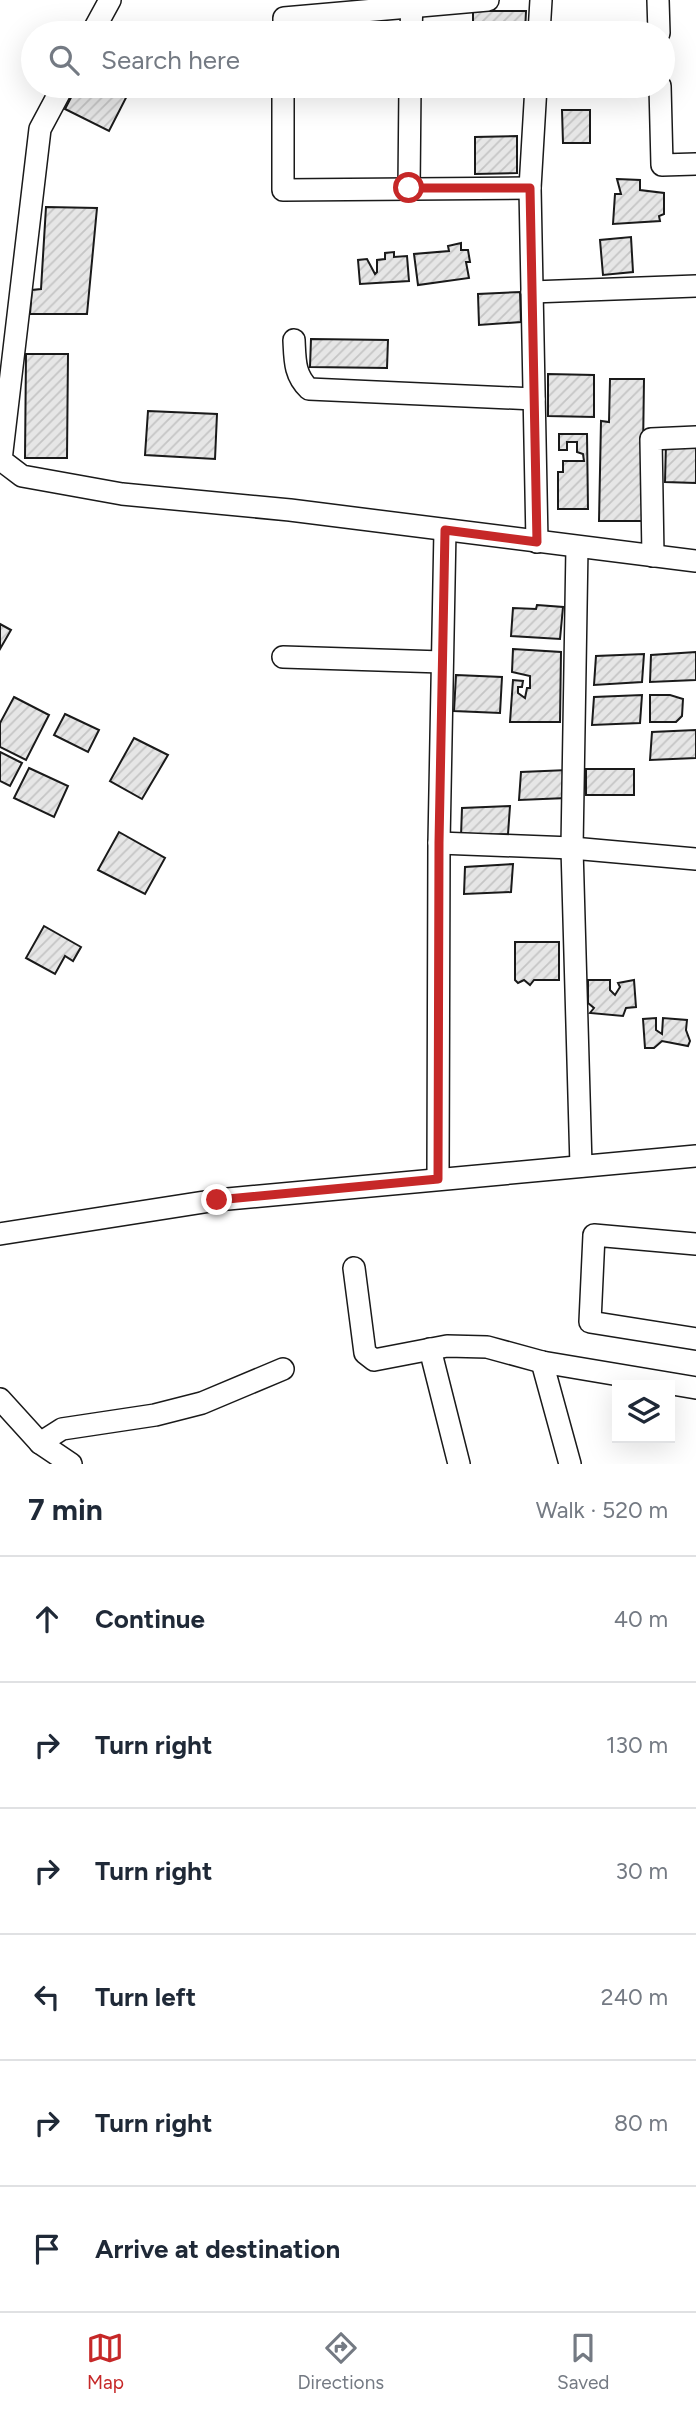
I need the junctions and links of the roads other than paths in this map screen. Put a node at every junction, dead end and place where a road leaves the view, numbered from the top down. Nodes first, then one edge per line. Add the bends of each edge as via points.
1 (110, 0) edge
2 (488, 0) edge
3 (541, 0) edge
4 (658, 0) edge
5 (412, 3) edge
6 (99, 21) edge
7 (284, 21) edge
8 (411, 21) edge
9 (540, 21) edge
10 (659, 21) edge
11 (57, 98) edge
12 (283, 98) edge
13 (410, 98) edge
14 (535, 98) edge
15 (660, 98) edge
16 (696, 164) edge
17 (409, 188) junction
18 (530, 188) junction
19 (696, 286) edge
20 (532, 292) junction
21 (294, 340) dead end
22 (534, 399) junction
23 (696, 437) edge
24 (445, 530) junction
25 (537, 542) junction
26 (578, 547) junction
27 (653, 556) junction
28 (696, 561) edge
29 (283, 657) dead end
30 (442, 662) junction
31 (439, 843) junction
32 (572, 848) junction
33 (696, 859) edge
34 (696, 1156) edge
35 (581, 1166) junction
36 (438, 1179) junction
37 (0, 1234) edge
38 (696, 1244) edge
39 (354, 1268) dead end
40 (696, 1339) edge
41 (430, 1349) junction
42 (542, 1362) junction
43 (283, 1369) dead end
44 (696, 1388) edge
45 (0, 1399) edge
46 (40, 1443) junction
47 (71, 1464) edge
48 (459, 1464) edge
49 (570, 1464) edge

1 - 6 street
2 - 5 street
3 - 9 street
4 - 10 street
5 - 7 street
5 - 8 street
11 - 24 street via 40,129 1,460 22,476 122,494
12 - 17 street via 283,190
13 - 17 street
14 - 18 street
15 - 16 street via 662,165
17 - 18 street
18 - 20 street
19 - 20 street
20 - 22 street
21 - 22 street via 296,369 309,388
22 - 25 street
23 - 27 street via 651,439
24 - 25 street
24 - 30 street
25 - 26 street
26 - 27 street
26 - 32 street
27 - 28 street
29 - 30 street
30 - 31 street
31 - 32 street
31 - 36 street
32 - 33 street
32 - 35 street
34 - 35 street
35 - 36 street
36 - 37 street via 217,1200
38 - 40 street via 594,1235 590,1322
39 - 41 street via 365,1353 374,1360
41 - 42 street via 486,1347
41 - 48 street
42 - 44 street
42 - 49 street
43 - 46 street via 202,1403 62,1429
45 - 46 street
46 - 47 street

